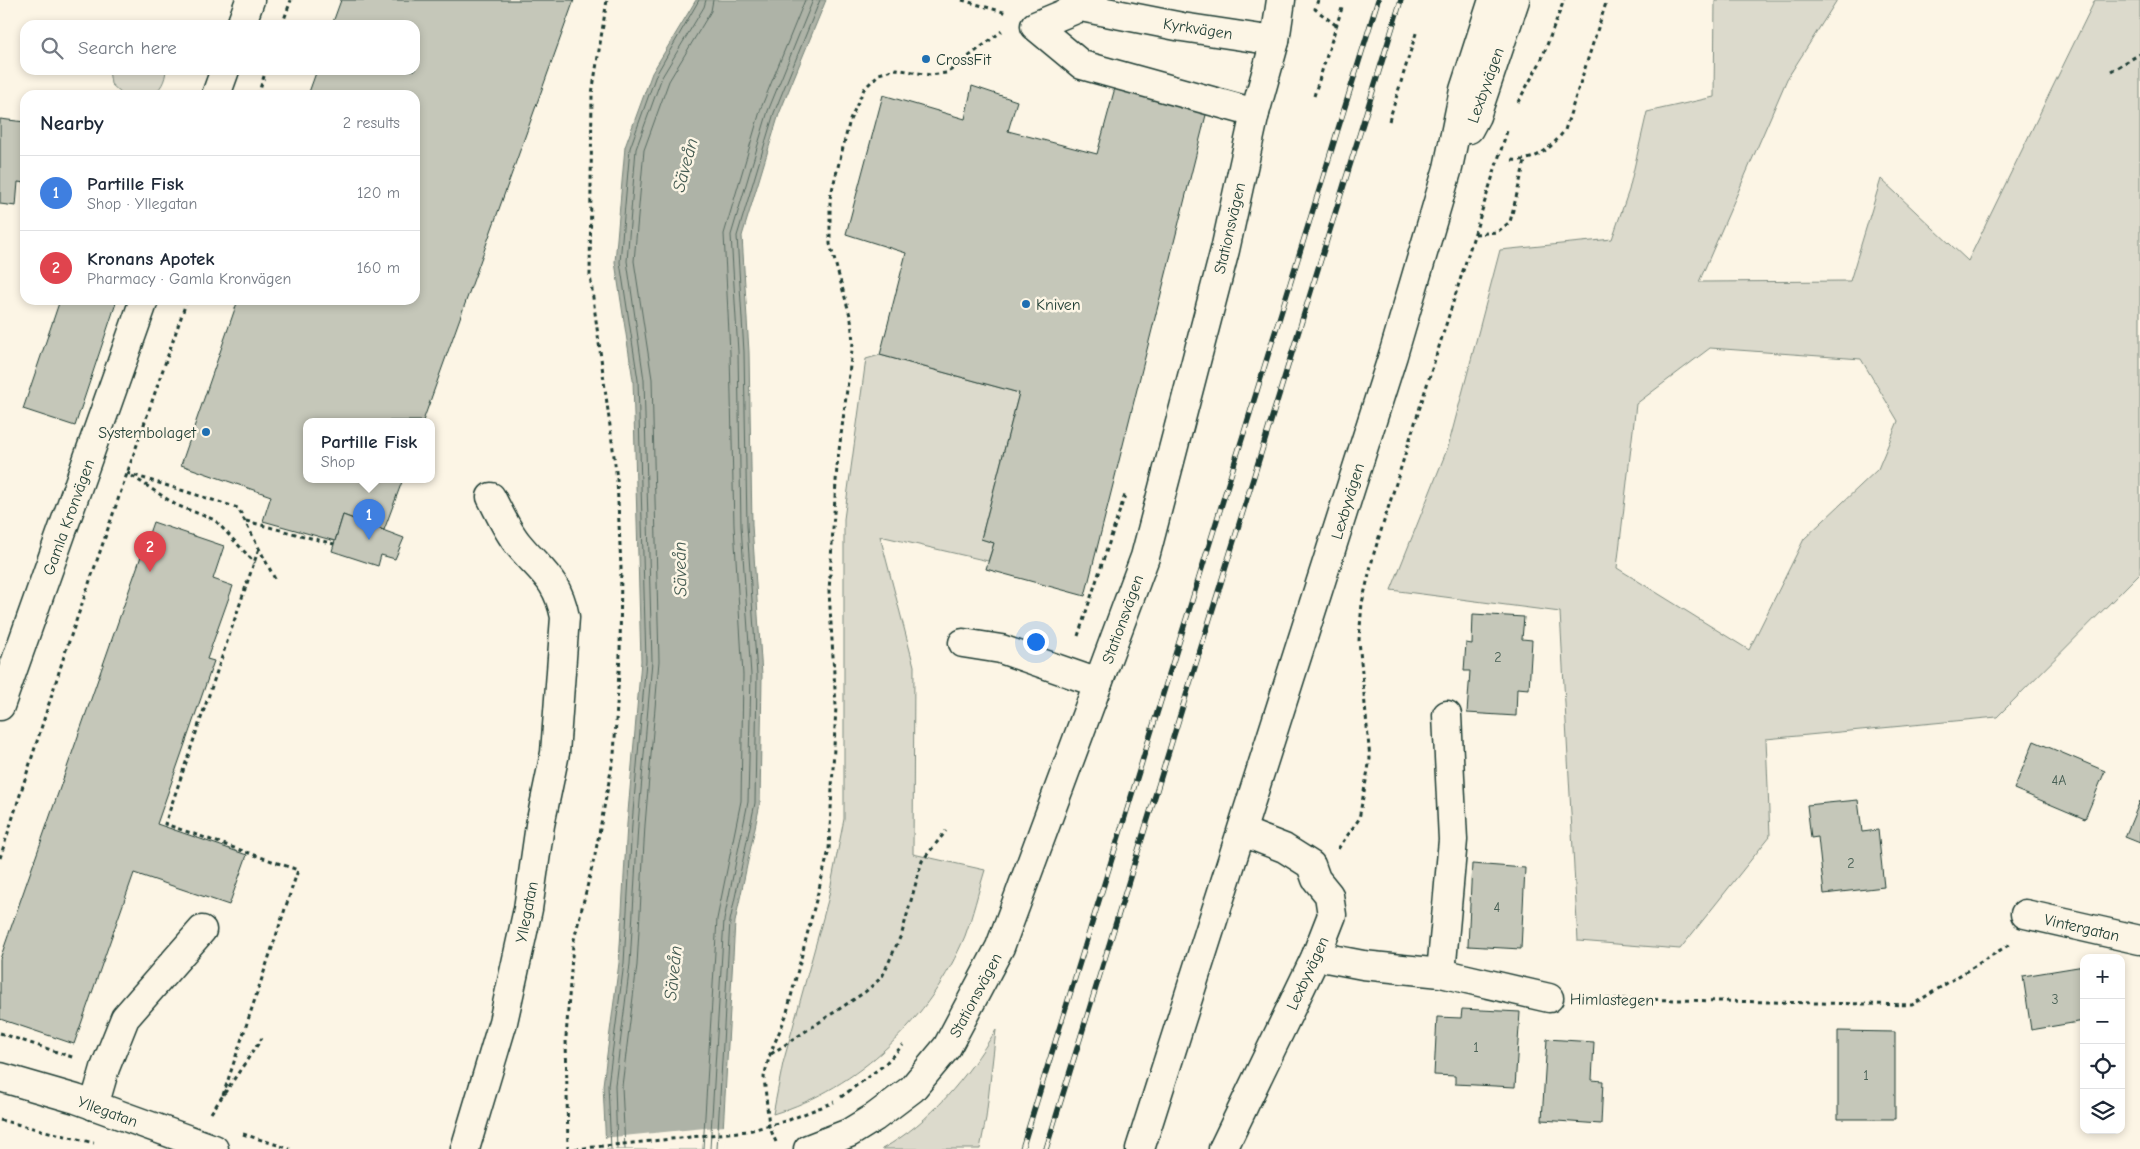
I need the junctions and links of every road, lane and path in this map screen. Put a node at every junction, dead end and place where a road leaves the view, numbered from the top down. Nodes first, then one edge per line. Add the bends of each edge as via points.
1 (250, 0) edge
2 (291, 0) edge
3 (607, 0) edge
4 (1282, 0) edge
5 (1318, 0) edge
6 (1493, 0) edge
7 (1514, 0) edge
8 (1564, 0) edge
9 (1607, 0) edge
10 (1342, 8) dead end
11 (243, 20) edge
12 (284, 20) edge
13 (1337, 26) junction
14 (1006, 28) dead end
15 (1417, 30) dead end
16 (1275, 41) junction
17 (2140, 54) edge
18 (2111, 71) dead end
19 (223, 75) edge
20 (264, 75) edge
21 (218, 90) edge
22 (260, 90) edge
23 (1314, 96) dead end
24 (1516, 106) dead end
25 (1255, 113) junction
26 (1389, 121) dead end
27 (1509, 124) dead end
28 (1512, 160) dead end
29 (1525, 161) junction
30 (1448, 168) junction
31 (1475, 234) junction
32 (142, 305) edge
33 (185, 305) edge
34 (127, 473) junction
35 (1128, 483) dead end
36 (491, 497) dead end
37 (245, 521) junction
38 (334, 544) dead end
39 (259, 548) junction
40 (255, 562) junction
41 (276, 582) dead end
42 (963, 643) dead end
43 (1066, 672) junction
44 (1098, 682) junction
45 (0, 706) edge
46 (1447, 715) dead end
47 (946, 831) dead end
48 (1243, 832) junction
49 (0, 858) edge
50 (1316, 879) junction
51 (2037, 917) joint
52 (202, 930) dead end
53 (2140, 940) edge
54 (1316, 956) junction
55 (1441, 973) junction
56 (1549, 998) joint
57 (0, 1034) edge
58 (262, 1038) dead end
59 (909, 1038) dead end
60 (770, 1054) junction
61 (105, 1068) junction
62 (0, 1076) edge
63 (223, 1095) junction
64 (94, 1106) junction
65 (208, 1118) dead end
66 (0, 1120) edge
67 (238, 1132) dead end
68 (100, 1144) dead end
69 (214, 1149) edge
70 (290, 1149) edge
71 (465, 1149) edge
72 (568, 1149) edge
73 (575, 1149) edge
74 (779, 1149) edge
75 (808, 1149) edge
76 (1140, 1149) edge
77 (1223, 1149) edge

1 - 11 street
2 - 12 path
3 - 72 path via 592,94 590,275 617,479 620,655 614,755 595,855 573,944 566,1037
4 - 16 street, Stationsvägen
5 - 13 path via 1315,9
6 - 30 street, Lexbyvägen via 1464,90
7 - 30 street, Lexbyvägen via 1476,116
8 - 24 path via 1541,61
9 - 29 path via 1565,130 1541,154
10 - 13 path
13 - 23 path
14 - 60 path via 946,73 930,75 896,69 879,74 864,89 850,120 830,198 830,244 850,319 853,343 837,466 829,591 836,706 828,850 786,1016
15 - 26 path
16 - 25 street, Stationsvägen
16 - 25 street, Kyrkvägen via 1081,7 1035,26 1082,65
17 - 18 path
19 - 21 street
20 - 22 path
25 - 44 street, Stationsvägen via 1225,250 1145,557
27 - 31 path
28 - 29 path
29 - 31 path via 1510,222 1497,232
30 - 48 street, Lexbyvägen via 1393,355
31 - 50 path via 1374,552 1362,603 1358,640 1370,759 1364,802 1359,819
32 - 45 street, Gamla Kronvägen
33 - 34 path
34 - 37 path via 238,508
34 - 40 path via 176,505 215,520
34 - 49 path
35 - 43 path
36 - 71 street, Yllegatan via 516,542 550,578 561,598 565,617 555,753 540,825 528,909 503,1022
37 - 38 path
37 - 39 path
39 - 40 path
39 - 41 path
40 - 63 path via 165,824 298,870
42 - 43 street via 1001,649
43 - 44 street
44 - 75 street, Stationsvägen via 1000,947 947,1047 912,1089 875,1118 849,1134
46 - 55 street via 1453,840
47 - 60 path via 922,861 902,933 882,977 865,992
48 - 50 street, Lexbyvägen via 1284,848 1311,865
48 - 76 street, Lexbyvägen
50 - 54 street, Lexbyvägen via 1329,895 1332,915
51 - 53 street, Vintergatan
51 - 56 path, Himlastegen via 1912,1005
52 - 61 street via 125,1018
54 - 55 street, Himlastegen via 1363,965
54 - 77 street, Lexbyvägen
55 - 56 street, Himlastegen
57 - 61 path
58 - 63 path
59 - 73 path, bridge via 884,1065 834,1102 789,1120 748,1131
60 - 74 path via 764,1077 765,1096 769,1126
61 - 64 street
62 - 64 street, Yllegatan
63 - 65 path
64 - 69 street, Yllegatan
66 - 68 path
67 - 70 path

